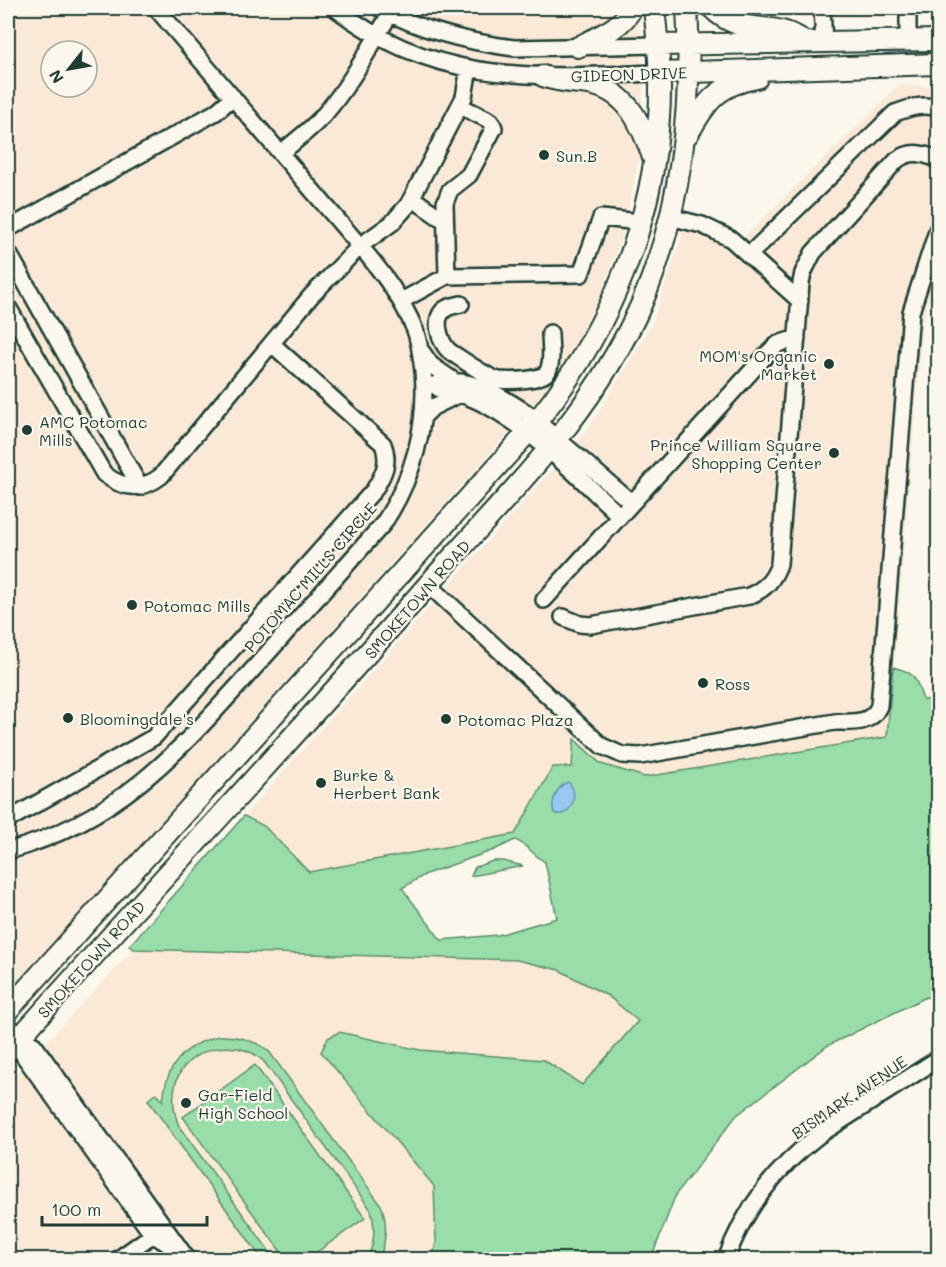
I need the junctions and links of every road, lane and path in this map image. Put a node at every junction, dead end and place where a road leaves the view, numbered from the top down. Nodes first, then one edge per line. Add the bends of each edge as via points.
1 (335, 8) edge
2 (632, 8) edge
3 (654, 8) edge
4 (687, 8) edge
5 (712, 8) edge
6 (822, 8) edge
7 (908, 8) edge
8 (160, 9) edge
9 (384, 11) edge
10 (376, 36) junction
11 (908, 40) junction
12 (939, 40) edge
13 (815, 42) junction
14 (689, 44) junction
15 (658, 45) junction
16 (578, 47) junction
17 (939, 64) edge
18 (469, 68) junction
19 (782, 69) junction
20 (689, 72) junction
21 (659, 73) junction
22 (543, 76) junction
23 (232, 97) junction
24 (460, 106) junction
25 (939, 108) edge
26 (683, 141) junction
27 (280, 153) junction
28 (654, 159) junction
29 (939, 159) edge
30 (412, 198) junction
31 (445, 215) junction
32 (670, 217) junction
33 (640, 222) junction
34 (939, 228) edge
35 (8, 230) edge
36 (360, 246) junction
37 (8, 252) edge
38 (749, 255) junction
39 (447, 276) junction
40 (800, 301) junction
41 (401, 302) junction
42 (461, 304) dead end
43 (8, 307) edge
44 (550, 333) dead end
45 (797, 338) junction
46 (272, 344) junction
47 (419, 345) junction
48 (424, 387) junction
49 (457, 388) junction
50 (423, 417) junction
51 (532, 427) junction
52 (553, 445) junction
53 (140, 487) junction
54 (632, 503) junction
55 (620, 516) junction
56 (428, 584) junction
57 (544, 600) dead end
58 (563, 617) dead end
59 (240, 753) junction
60 (260, 772) junction
61 (8, 820) edge
62 (8, 851) edge
63 (8, 1010) edge
64 (11, 1038) edge
65 (939, 1059) edge
66 (159, 1230) junction
67 (186, 1257) edge
68 (117, 1260) edge
69 (726, 1260) edge

1 - 10 street, GIDEON DRIVE
2 - 16 main road via 614,28
3 - 15 main road, SMOKETOWN ROAD
4 - 14 main road, SMOKETOWN ROAD
5 - 13 main road via 738,25 780,30
6 - 13 street
7 - 11 street
8 - 23 street, POTOMAC MILLS CIRCLE
9 - 10 street
9 - 16 street, GIDEON DRIVE via 439,33 491,45
10 - 18 street, GIDEON DRIVE via 415,54
10 - 27 street via 323,116
11 - 12 main road, GIDEON DRIVE
11 - 13 main road, GIDEON DRIVE
13 - 14 main road, GIDEON DRIVE
14 - 15 main road, GIDEON DRIVE
14 - 20 main road, SMOKETOWN ROAD
15 - 16 street, GIDEON DRIVE
15 - 21 main road, SMOKETOWN ROAD
17 - 19 main road, GIDEON DRIVE
18 - 22 street, GIDEON DRIVE
18 - 24 street
19 - 20 main road, GIDEON DRIVE
19 - 26 main road via 723,88 703,107
20 - 21 main road, GIDEON DRIVE
20 - 26 main road, SMOKETOWN ROAD
21 - 22 street, GIDEON DRIVE
21 - 28 main road, SMOKETOWN ROAD
22 - 28 main road via 599,86 621,99 641,125
23 - 27 street, POTOMAC MILLS CIRCLE
23 - 35 street via 216,112
24 - 30 street
24 - 31 street via 491,122 494,128 469,175 450,190
25 - 38 street via 929,105 895,113
26 - 32 main road, SMOKETOWN ROAD
27 - 36 street, POTOMAC MILLS CIRCLE
28 - 33 main road, SMOKETOWN ROAD
29 - 40 street via 911,153 897,160 813,253 803,273
30 - 31 street via 439,217
30 - 36 street via 401,215
31 - 39 street
32 - 38 street via 715,230
32 - 52 main road, SMOKETOWN ROAD via 654,272 621,344 590,396
33 - 39 street via 601,218 581,274
33 - 51 main road, SMOKETOWN ROAD via 623,274 594,337
34 - 56 street via 911,312 879,706 872,717 640,756 612,752
36 - 41 street, POTOMAC MILLS CIRCLE
36 - 46 street via 311,296
37 - 53 street
38 - 40 street
39 - 41 street
40 - 45 street
41 - 47 street, POTOMAC MILLS CIRCLE
42 - 44 street via 446,308 439,317 441,340 449,351 497,380 544,376 549,370
43 - 53 street via 104,474 123,486
45 - 54 street via 778,344 768,353
45 - 58 street via 779,564 770,582 749,596 591,625
46 - 53 street via 161,476
46 - 61 street via 383,444 387,461 382,477 154,737
47 - 48 street, POTOMAC MILLS CIRCLE
47 - 49 street via 431,365
48 - 49 street
48 - 50 street, POTOMAC MILLS CIRCLE
49 - 50 street
49 - 51 street via 497,396 521,409
50 - 62 street, POTOMAC MILLS CIRCLE via 411,470 383,524 168,761 91,818
51 - 52 street
51 - 59 main road, SMOKETOWN ROAD
52 - 54 street
52 - 55 street
52 - 56 main road, SMOKETOWN ROAD
54 - 55 street
55 - 57 street
56 - 60 main road, SMOKETOWN ROAD
59 - 60 main road
59 - 63 main road, SMOKETOWN ROAD
60 - 64 main road, SMOKETOWN ROAD
64 - 66 street via 34,1045
65 - 69 street, BISMARK AVENUE via 819,1136 783,1166 742,1224
66 - 67 street
66 - 68 street

